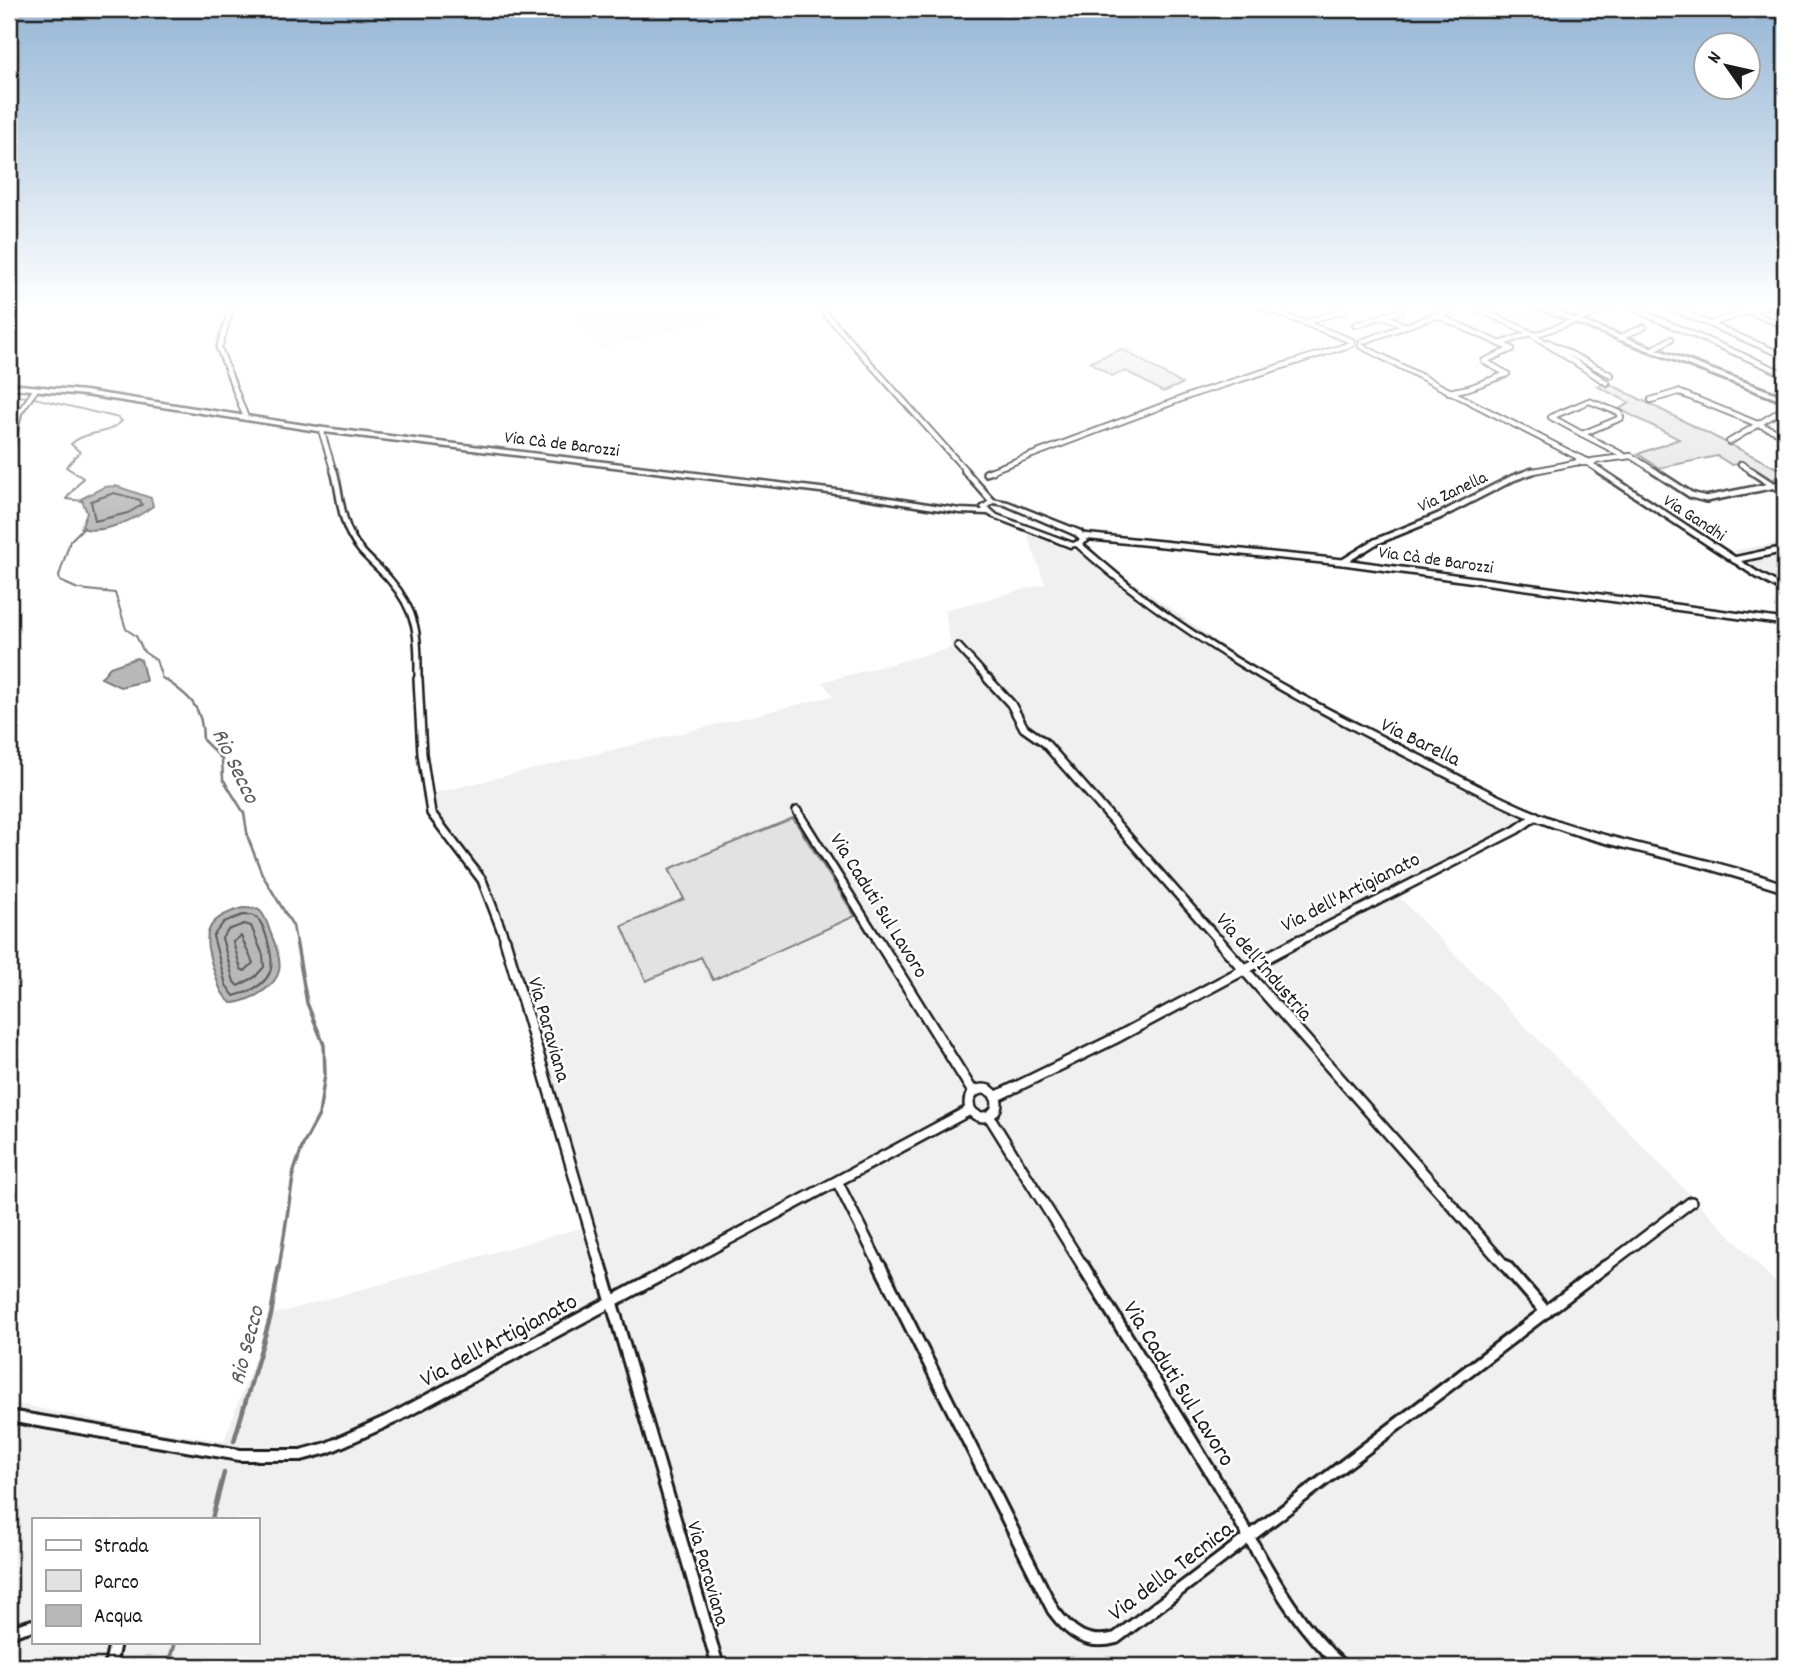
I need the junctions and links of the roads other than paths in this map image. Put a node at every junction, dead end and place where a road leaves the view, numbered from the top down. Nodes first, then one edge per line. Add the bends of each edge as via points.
1 (233, 383) edge
2 (887, 383) edge
3 (1227, 383) edge
4 (1433, 383) edge
5 (1481, 383) edge
6 (1740, 383) edge
7 (9, 386) edge
8 (36, 389) junction
9 (1449, 392) junction
10 (1651, 400) dead end
11 (1785, 400) edge
12 (1785, 408) edge
13 (246, 418) junction
14 (1759, 425) junction
15 (324, 430) junction
16 (1581, 433) junction
17 (1785, 435) edge
18 (1729, 442) dead end
19 (1623, 455) junction
20 (1580, 460) junction
21 (9, 462) edge
22 (1591, 463) junction
23 (1741, 464) dead end
24 (986, 473) dead end
25 (1785, 483) edge
26 (1773, 485) junction
27 (1785, 493) edge
28 (992, 501) junction
29 (987, 512) junction
30 (1081, 540) junction
31 (1785, 549) edge
32 (1734, 560) junction
33 (1343, 562) junction
34 (1785, 590) edge
35 (1785, 622) edge
36 (958, 646) dead end
37 (797, 811) dead end
38 (1536, 817) junction
39 (1785, 888) edge
40 (1243, 968) junction
41 (973, 1092) junction
42 (996, 1097) junction
43 (971, 1111) junction
44 (989, 1116) junction
45 (838, 1183) junction
46 (1691, 1202) dead end
47 (611, 1303) junction
48 (1546, 1312) junction
49 (9, 1416) edge
50 (1250, 1536) junction
51 (32, 1625) edge
52 (9, 1632) edge
53 (115, 1644) edge
54 (110, 1666) edge
55 (718, 1666) edge
56 (1342, 1666) edge

1 - 13 street
2 - 28 street
3 - 24 street
4 - 9 street
5 - 9 street
6 - 11 main road
7 - 8 street, Via Cà de Barozzi
8 - 13 street, Via Cà de Barozzi
8 - 21 street via 16,423
9 - 20 street
10 - 14 street via 1678,392
12 - 14 street
13 - 15 street, Via Cà de Barozzi
14 - 17 street
14 - 18 street
15 - 29 street, Via Cà de Barozzi
15 - 47 street, Via Paraviana via 350,535 414,616 422,754 432,813 482,880 499,919
16 - 16 street via 1621,418 1622,416 1591,401 1552,416
16 - 19 street
19 - 22 street
19 - 26 street via 1634,457 1701,498
20 - 22 street
20 - 33 street, Via Zanella via 1513,478 1375,542
22 - 32 street, Via Gandhi
23 - 26 street
25 - 26 street
26 - 27 street
28 - 29 street via 984,505
28 - 30 street via 1006,503
29 - 30 street, Via Cà de Barozzi via 1070,544
30 - 33 street, Via Cà de Barozzi via 1123,538
30 - 38 street, Via Barella via 1180,624 1266,678
31 - 32 street
32 - 34 street, Via Gandhi
33 - 35 street, Via Cà de Barozzi
36 - 40 street, Via dell’Industria via 1011,704 1024,728 1044,742
37 - 41 street, Via Caduti Sul Lavoro
38 - 39 street, Via Barella
38 - 40 street, Via dell'Artigianato
40 - 42 street, Via dell'Artigianato
40 - 48 street, Via dell’Industria
41 - 42 street via 986,1090
41 - 43 street via 968,1102
42 - 44 street via 996,1110
43 - 44 street
43 - 45 street, Via dell'Artigianato
44 - 50 street, Via Caduti Sul Lavoro
45 - 47 street, Via dell'Artigianato
45 - 50 street, Via della Tecnica via 1053,1610 1073,1633 1101,1643 1116,1638
46 - 48 street, Via della Tecnica
47 - 49 street, Via dell'Artigianato via 374,1428 301,1455 240,1455
47 - 55 street, Via Paraviana
48 - 50 street, Via della Tecnica
50 - 56 street, Via Caduti Sul Lavoro via 1292,1609
51 - 52 street
53 - 54 street

